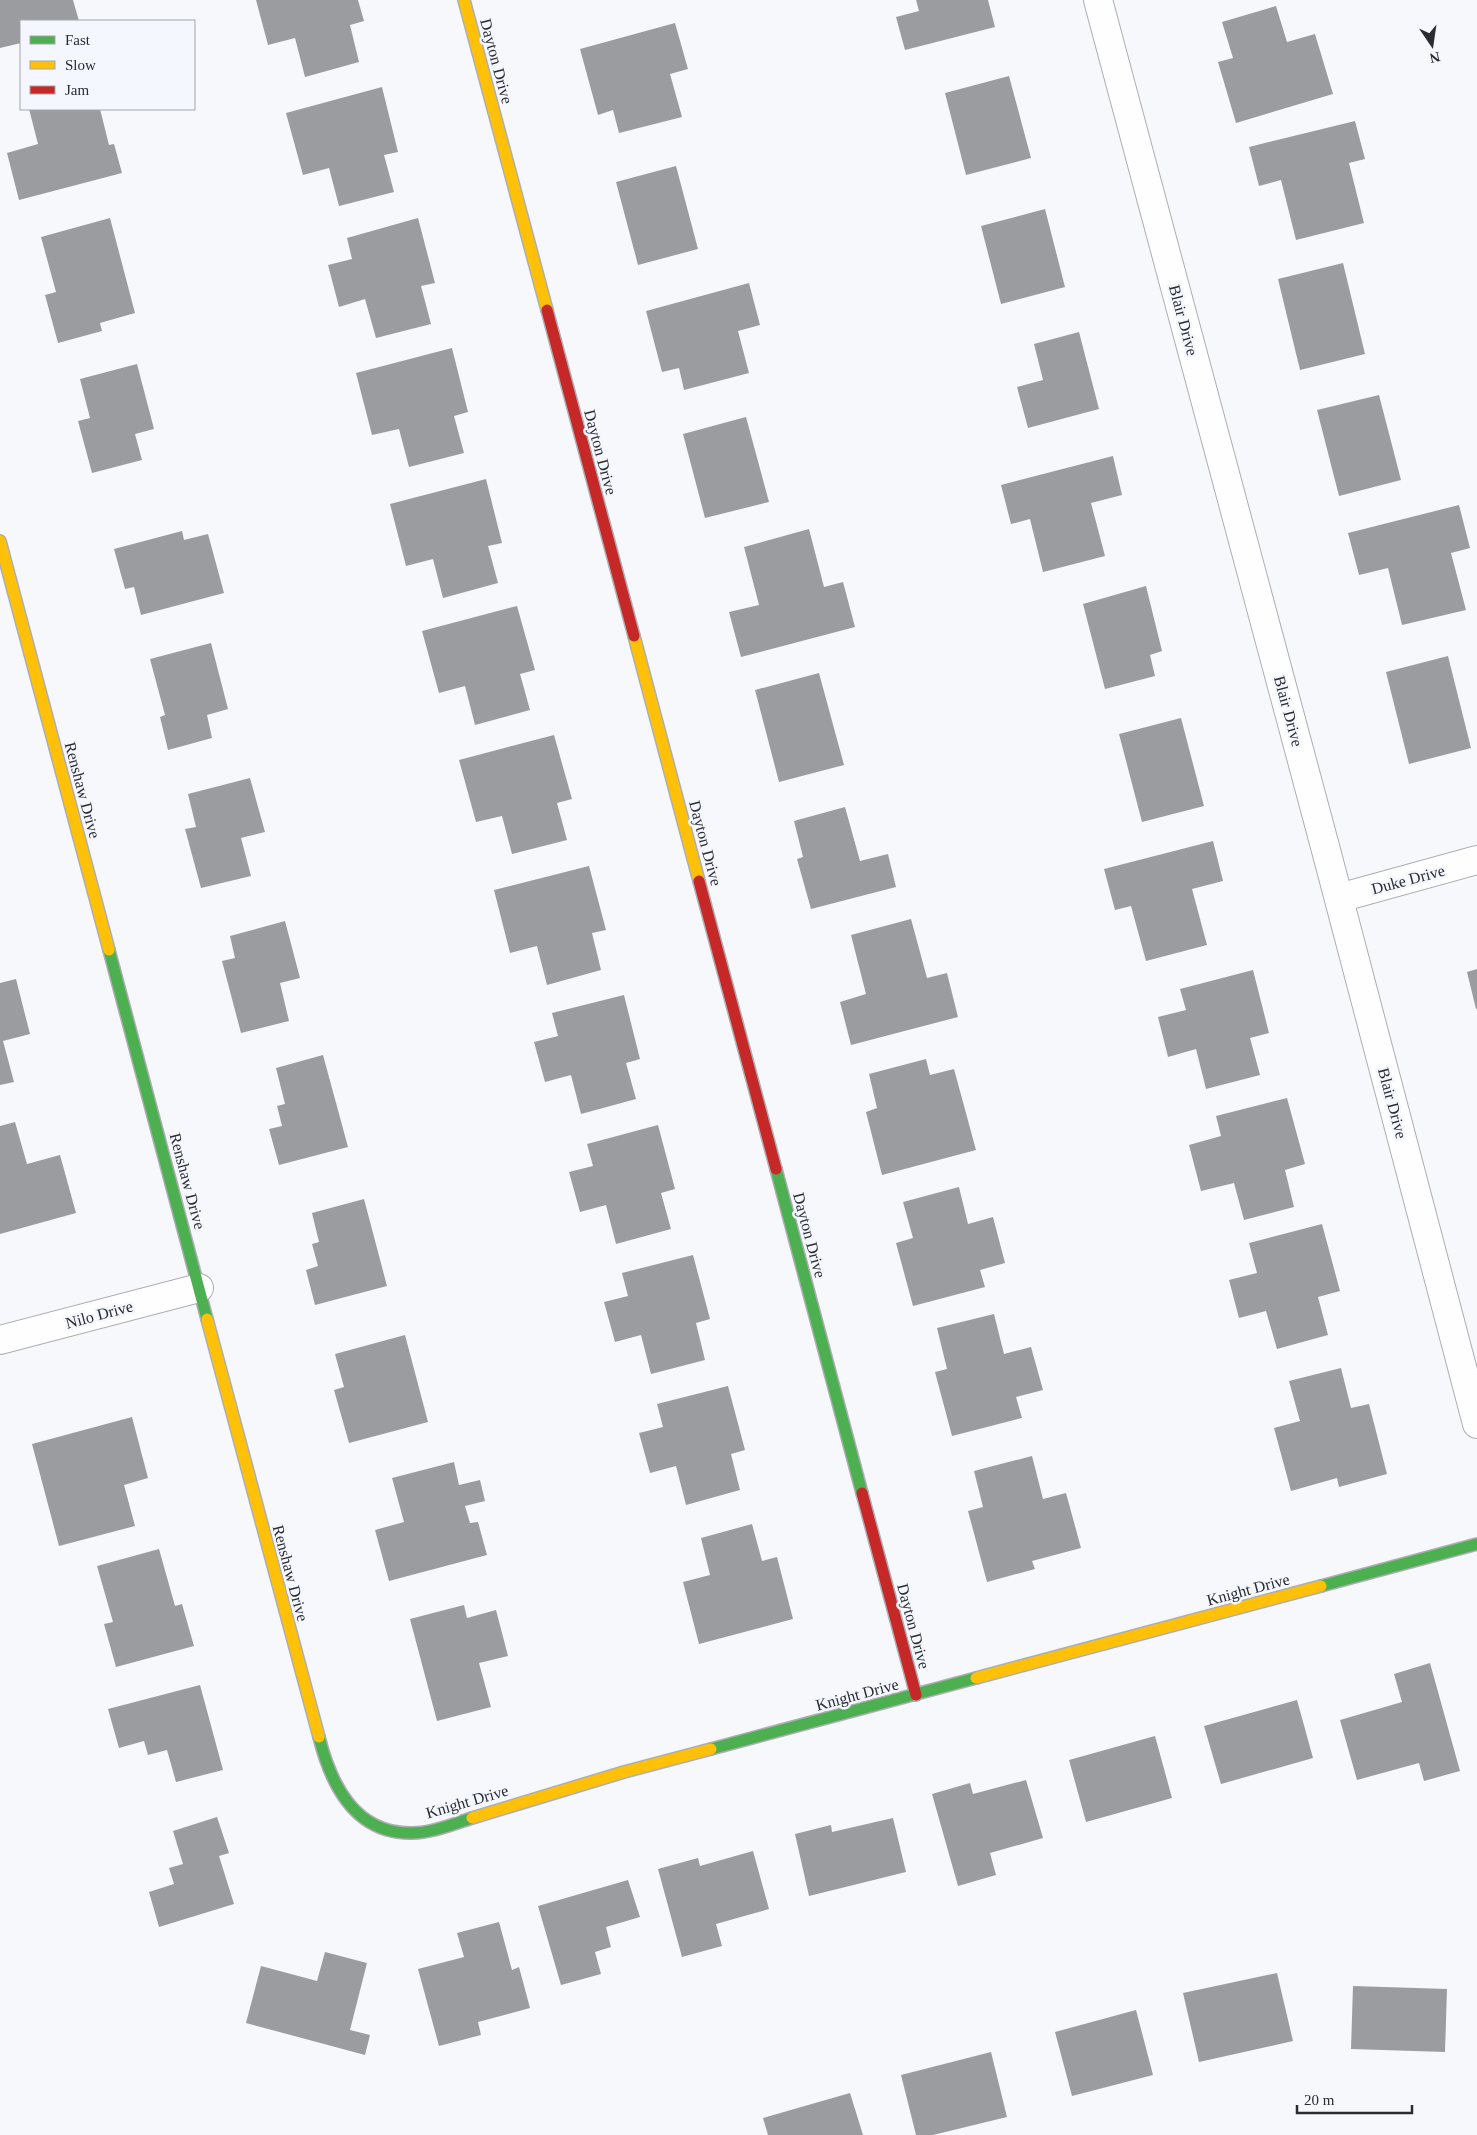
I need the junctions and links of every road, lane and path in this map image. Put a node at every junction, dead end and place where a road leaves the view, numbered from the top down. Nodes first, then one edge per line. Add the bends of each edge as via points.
1 (464, 0) edge
2 (1098, 0) edge
3 (0, 541) edge
4 (1477, 860) edge
5 (1339, 898) junction
6 (199, 1288) junction
7 (0, 1340) edge
8 (1477, 1424) edge
9 (1477, 1544) edge
10 (916, 1695) junction
11 (364, 1819) joint

1 - 10 street, Dayton Drive
2 - 5 street, Blair Drive
3 - 6 street, Renshaw Drive
4 - 5 street, Duke Drive
5 - 8 street, Blair Drive
6 - 7 street, Nilo Drive
6 - 11 street, Renshaw Drive via 330,1778 346,1804
9 - 10 street, Knight Drive
10 - 11 street, Knight Drive via 624,1772 412,1833 387,1831

